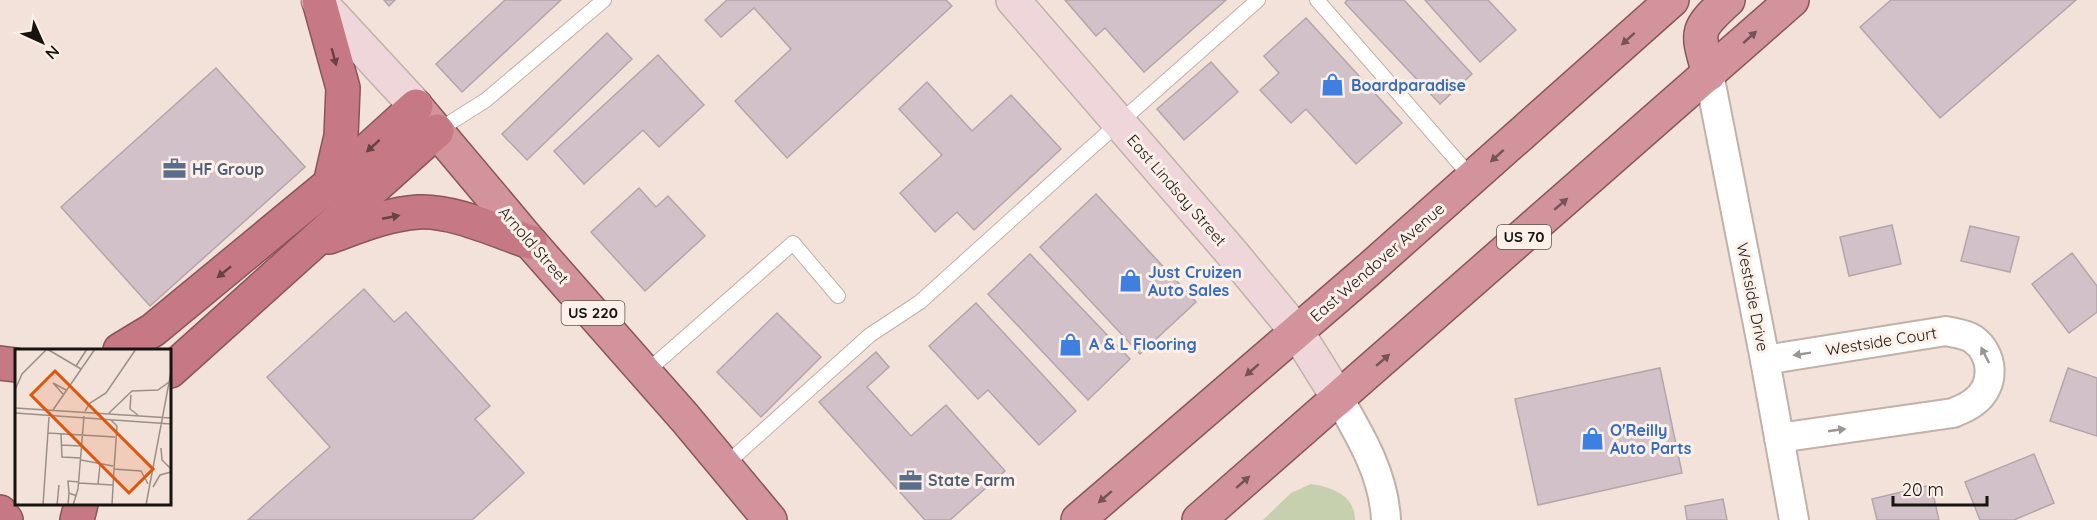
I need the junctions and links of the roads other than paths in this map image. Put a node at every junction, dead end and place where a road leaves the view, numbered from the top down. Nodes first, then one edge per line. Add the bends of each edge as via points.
1 (318, 0) edge
2 (604, 0) edge
3 (1013, 0) edge
4 (1258, 0) edge
5 (1317, 0) edge
6 (1672, 0) edge
7 (1728, 0) edge
8 (1792, 0) edge
9 (1709, 74) junction
10 (416, 106) junction
11 (1119, 123) junction
12 (437, 131) junction
13 (1472, 178) junction
14 (330, 184) junction
15 (315, 242) junction
16 (530, 242) junction
17 (838, 296) dead end
18 (1297, 332) junction
19 (123, 349) edge
20 (1765, 360) junction
21 (0, 363) edge
22 (15, 365) edge
23 (171, 370) edge
24 (645, 372) junction
25 (1339, 399) junction
26 (1779, 438) junction
27 (725, 465) junction
28 (81, 505) edge
29 (0, 512) edge
30 (6, 520) edge
31 (77, 520) edge
32 (770, 520) edge
33 (1078, 520) edge
34 (1199, 520) edge
35 (1386, 520) edge
36 (1794, 520) edge

1 - 10 main road, Arnold Street
1 -> 14 highway via 343,88 341,136
2 - 12 lane via 486,100
3 - 11 main road, East Lindsay Street
4 - 11 lane
5 - 13 lane
6 -> 13 highway, East Wendover Avenue
7 - 9 highway via 1704,23 1699,40
9 -> 8 highway, US 70
9 - 20 street, Westside Drive
25 -> 9 highway, US 70
10 - 12 highway, Arnold Street / US 220
10 -> 14 highway
11 - 18 main road, East Lindsay Street
11 - 27 lane via 920,302 870,335
12 - 15 highway
12 - 16 highway, Arnold Street / US 220
13 - 18 highway, East Wendover Avenue
14 -> 19 highway via 153,330
15 -> 16 highway via 382,218 419,212 452,215
15 - 23 highway
16 - 24 highway, Arnold Street / US 220
17 - 24 lane via 793,243
18 - 25 main road, East Lindsay Street
18 -> 33 highway, East Wendover Avenue
20 - 26 street, Westside Drive
26 -> 20 street, Westside Court via 1953,413 1975,402 1987,387 1990,366 1986,351 1971,337 1946,331
21 - 22 highway
24 - 27 highway, Arnold Street / US 220
34 -> 25 highway, US 70
25 - 35 street, East Lindsay Street via 1366,445 1380,482
26 - 36 street, Westside Drive
27 - 32 highway, Arnold Street / US 220
28 - 31 highway
29 - 30 highway

